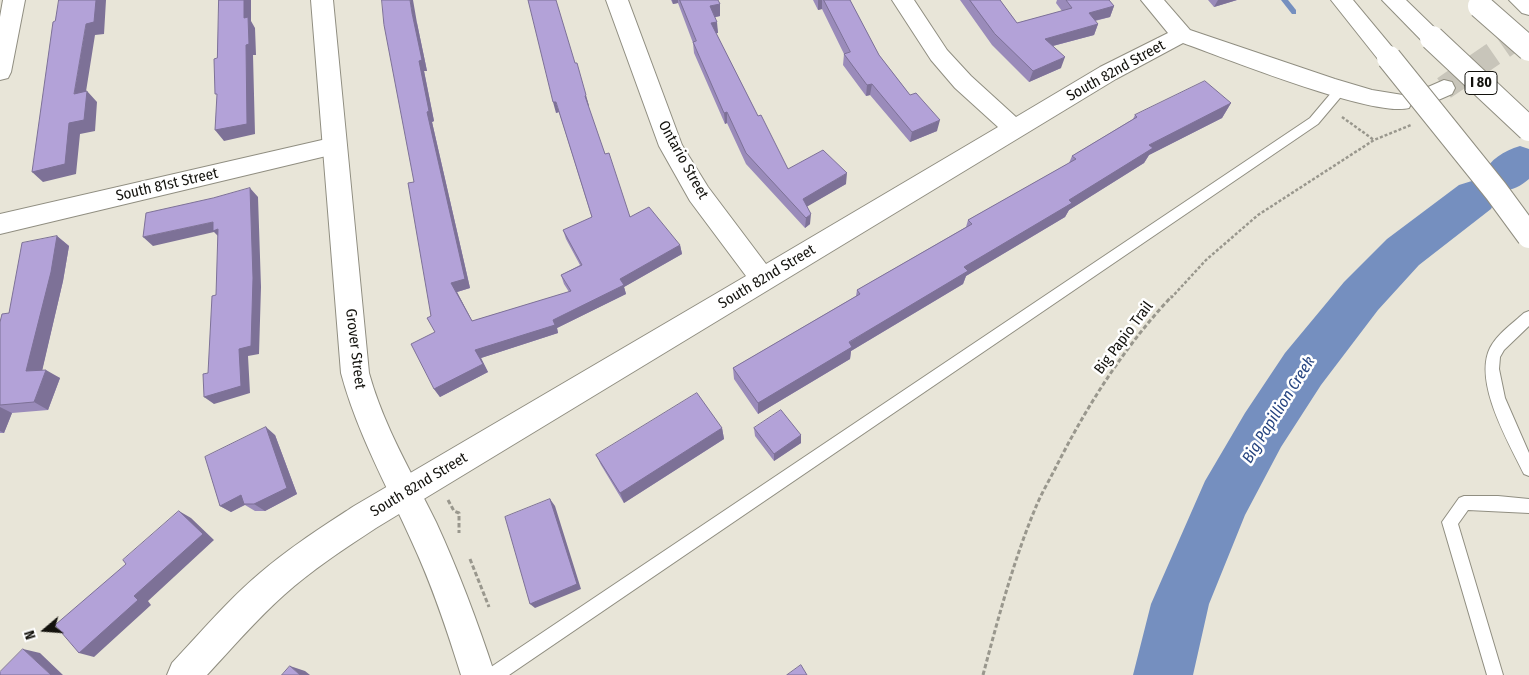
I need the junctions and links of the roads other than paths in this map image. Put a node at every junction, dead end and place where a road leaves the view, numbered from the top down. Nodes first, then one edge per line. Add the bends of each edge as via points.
1 (14, 0) edge
2 (322, 0) edge
3 (617, 0) edge
4 (904, 0) edge
5 (1152, 0) edge
6 (1342, 0) edge
7 (1393, 0) edge
8 (1520, 0) edge
9 (1477, 3) edge
10 (1529, 8) edge
11 (1182, 35) junction
12 (1529, 49) edge
13 (0, 72) edge
14 (1341, 89) junction
15 (1401, 102) dead end
16 (1015, 129) junction
17 (1529, 129) edge
18 (335, 146) junction
19 (0, 224) edge
20 (1529, 236) edge
21 (763, 279) junction
22 (1529, 317) edge
23 (1529, 469) edge
24 (404, 494) junction
25 (1529, 506) edge
26 (184, 675) edge
27 (478, 675) edge
28 (494, 675) edge
29 (1495, 675) edge

1 - 13 main road
2 - 18 main road, Grover Street
3 - 21 main road, Ontario Street via 671,146 699,194
4 - 16 main road via 939,55 962,82
5 - 11 main road
6 - 20 main road, bridge
7 - 17 main road, I 80, bridge
8 - 10 main road
9 - 12 main road, bridge
11 - 14 main road, South 82nd Street
11 - 16 main road, South 82nd Street
14 - 15 main road, South 82nd Street
14 - 28 lane via 1314,121
16 - 21 main road, South 82nd Street
18 - 19 main road, South 81st Street
18 - 24 main road, Grover Street via 355,373 368,416
21 - 24 main road, South 82nd Street
22 - 23 lane via 1504,340 1493,357 1492,379
24 - 26 main road, South 82nd Street via 311,553 272,584
24 - 27 main road, Grover Street via 423,530 464,628
25 - 29 lane via 1464,503 1450,522

